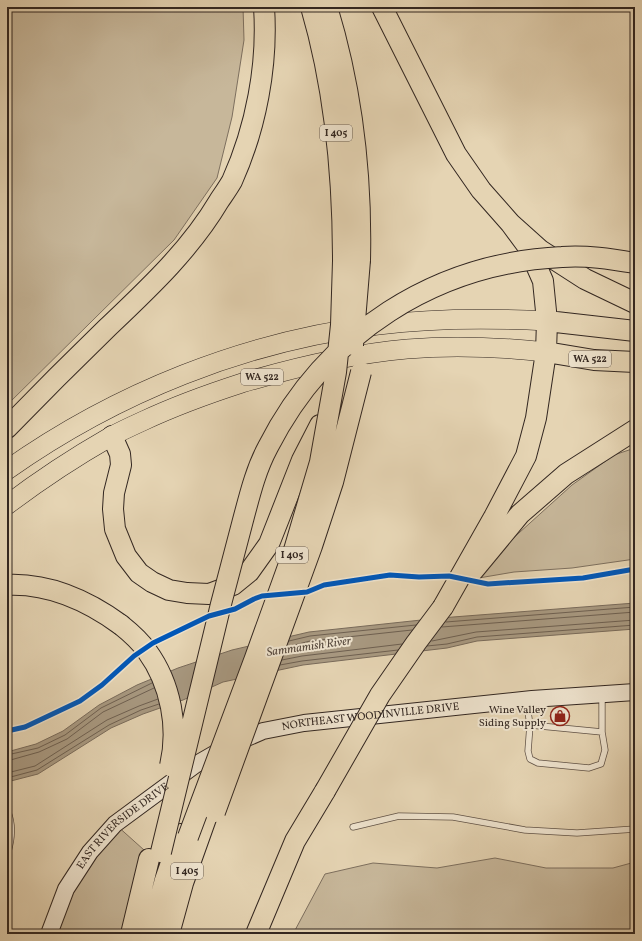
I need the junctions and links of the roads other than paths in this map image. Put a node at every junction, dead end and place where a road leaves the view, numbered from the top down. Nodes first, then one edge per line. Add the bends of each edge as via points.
1 (264, 7) edge
2 (302, 7) edge
3 (311, 7) edge
4 (328, 7) edge
5 (335, 7) edge
6 (339, 7) edge
7 (382, 7) edge
8 (347, 48) junction
9 (511, 224) junction
10 (353, 260) junction
11 (635, 262) edge
12 (635, 303) edge
13 (547, 321) junction
14 (635, 332) edge
15 (546, 352) junction
16 (635, 362) edge
17 (320, 425) junction
18 (7, 428) edge
19 (635, 430) edge
20 (112, 436) junction
21 (7, 470) edge
22 (7, 505) edge
23 (486, 546) junction
24 (7, 585) edge
25 (635, 692) edge
26 (602, 695) junction
27 (532, 699) junction
28 (530, 725) junction
29 (602, 732) junction
30 (228, 746) joint
31 (7, 810) edge
32 (212, 811) junction
33 (352, 827) dead end
34 (635, 829) edge
35 (185, 835) junction
36 (7, 855) edge
37 (155, 856) junction
38 (50, 934) edge
39 (131, 934) edge
40 (138, 934) edge
41 (150, 934) edge
42 (157, 934) edge
43 (168, 934) edge
44 (178, 934) edge
45 (256, 934) edge

1 - 18 highway via 263,67 257,105 231,181 219,202 180,256
2 - 10 highway, I 405 via 312,41 326,111 334,182
3 - 10 highway, I 405 via 328,78
4 - 10 highway, I 405 via 348,92 355,142 360,194
5 - 8 highway, I 405
6 - 8 highway
7 - 9 highway via 456,154 481,190
8 - 10 highway, I 405 via 353,73 370,193
9 - 12 highway via 540,250 585,279
9 - 13 highway via 528,247 543,281
10 - 17 highway, I 405 via 334,312
10 - 32 highway, I 405, bridge via 370,312 361,372 333,482 310,554
10 - 35 highway, I 405, bridge via 320,462 294,550 255,658
11 - 37 highway, bridge via 563,256 530,259 489,267 449,279 414,296 372,322 316,374 286,414 267,448 251,488
13 - 14 highway, WA 522
13 - 15 highway
13 - 21 highway, WA 522 via 436,320 377,325 311,336 255,350 221,360 145,391 82,422
15 - 16 highway, WA 522 via 594,360
15 - 20 highway, WA 522 via 460,347 407,349 350,357 285,370 220,390
15 - 23 highway via 536,418 526,456
17 - 20 highway via 302,460 269,544 250,572 233,585 208,594 169,590 139,573 126,556 115,529 114,494 121,465 120,454
17 - 35 highway, I 405 via 301,502
19 - 23 highway via 566,474
20 - 22 highway, WA 522
23 - 45 highway, bridge via 380,695 296,841
24 - 37 highway, bridge via 47,588 101,612 135,637 157,667 168,697 174,737
25 - 26 main road, NORTHEAST WOODINVILLE DRIVE
26 - 27 main road, NORTHEAST WOODINVILLE DRIVE
26 - 29 lane
27 - 28 lane via 528,712
27 - 30 main road, NORTHEAST WOODINVILLE DRIVE via 304,723 263,732
28 - 29 lane
28 - 29 lane via 528,751 530,758 538,764 589,768 601,764 605,750
30 - 38 main road, EAST RIVERSIDE DRIVE via 195,765 115,824 90,852 66,889
31 - 36 lane via 11,819 12,837
32 - 43 highway, I 405 via 183,883
32 - 44 highway, I 405
33 - 34 lane via 399,816 453,817 525,830 576,833
35 - 41 highway, I 405 via 165,880
35 - 42 highway, I 405
37 - 39 highway
37 - 40 highway

